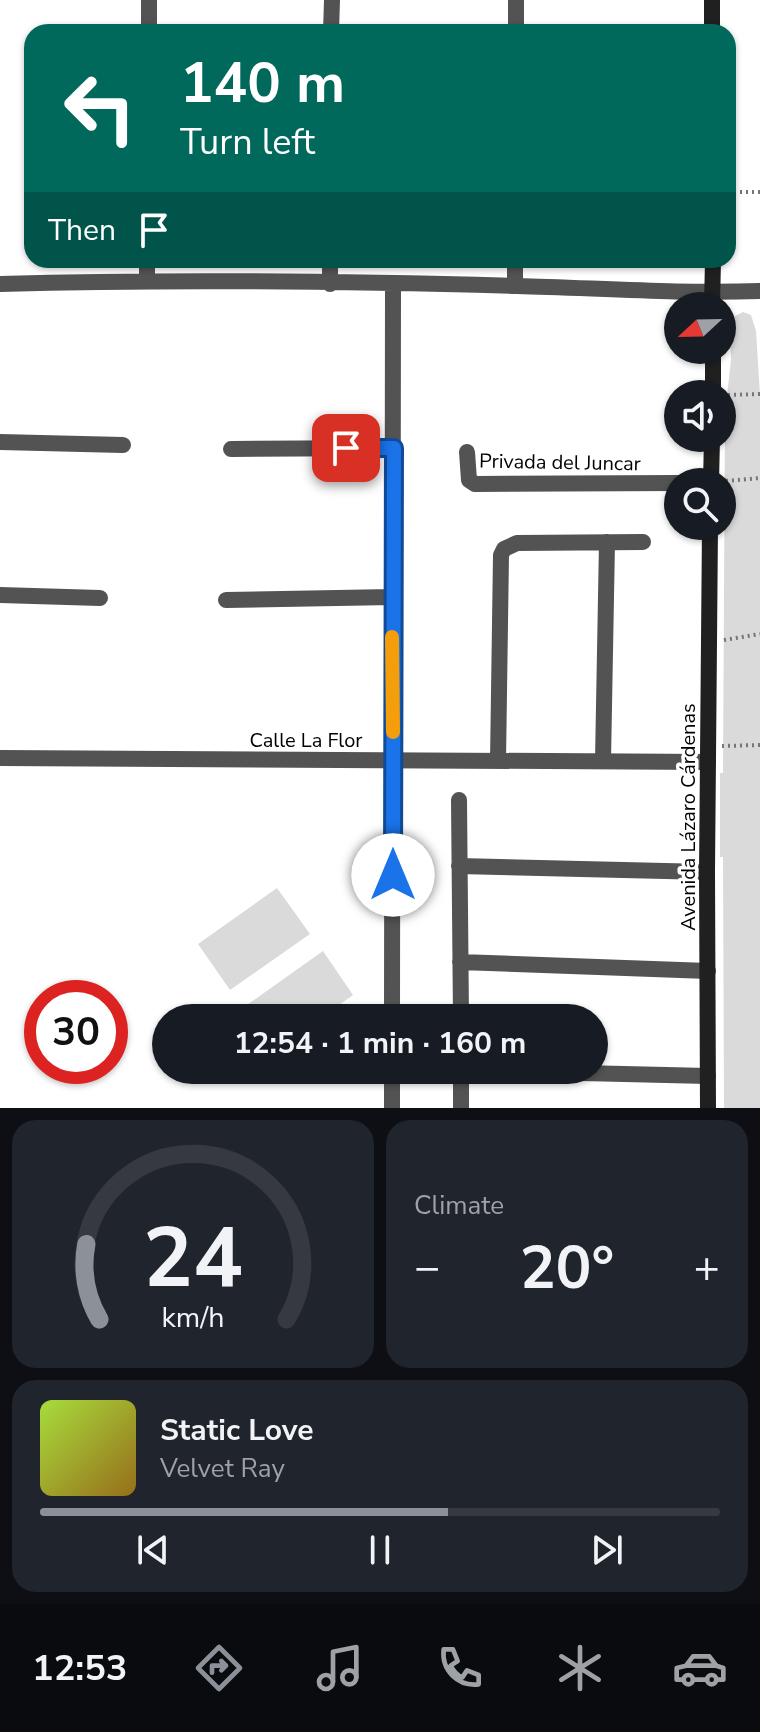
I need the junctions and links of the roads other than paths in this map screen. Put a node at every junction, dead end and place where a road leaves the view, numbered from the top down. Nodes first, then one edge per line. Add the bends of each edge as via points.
1 (149, 0) edge
2 (332, 0) edge
3 (516, 0) edge
4 (712, 0) edge
5 (149, 24) edge
6 (331, 24) edge
7 (516, 24) edge
8 (712, 24) edge
9 (147, 268) edge
10 (330, 268) edge
11 (515, 268) edge
12 (713, 268) edge
13 (147, 280) junction
14 (0, 284) edge
15 (330, 284) junction
16 (393, 285) junction
17 (515, 285) junction
18 (760, 291) edge
19 (712, 292) edge
20 (664, 296) edge
21 (736, 296) edge
22 (0, 442) edge
23 (123, 445) dead end
24 (394, 448) junction
25 (231, 449) dead end
26 (467, 452) dead end
27 (664, 483) edge
28 (710, 540) edge
29 (607, 542) junction
30 (643, 542) dead end
31 (0, 595) edge
32 (392, 597) junction
33 (100, 598) dead end
34 (226, 600) dead end
35 (708, 754) junction
36 (0, 758) edge
37 (393, 760) junction
38 (498, 761) junction
39 (603, 761) junction
40 (459, 800) dead end
41 (459, 866) junction
42 (707, 872) junction
43 (460, 962) junction
44 (708, 971) junction
45 (392, 1004) edge
46 (461, 1004) edge
47 (608, 1074) edge
48 (708, 1076) junction
49 (392, 1084) edge
50 (461, 1084) edge
51 (392, 1108) edge
52 (461, 1108) edge
53 (708, 1108) edge

1 - 5 street
2 - 6 street
3 - 7 street
4 - 8 street
9 - 13 street
10 - 15 street
11 - 17 street
12 - 19 street
13 - 14 street
13 - 15 street
15 - 16 street
16 - 17 street
16 - 24 street
17 - 20 street
18 - 21 street
22 - 23 street
24 - 25 street
24 - 32 street
26 - 27 street, Privada del Juncar via 468,475 475,484
28 - 35 street, Avenida Lázaro Cárdenas
29 - 30 street
29 - 38 street via 517,543 501,555
29 - 39 street
31 - 33 street
32 - 34 street
32 - 37 street
35 - 39 street, Calle La Flor
35 - 42 street, Avenida Lázaro Cárdenas
36 - 37 street, Calle La Flor
37 - 38 street, Calle La Flor
37 - 45 street
38 - 39 street, Calle La Flor
40 - 41 street
41 - 42 street
41 - 43 street
42 - 44 street, Avenida Lázaro Cárdenas
43 - 44 street
43 - 46 street
44 - 48 street, Avenida Lázaro Cárdenas
47 - 48 street
48 - 53 street, Avenida Lázaro Cárdenas
49 - 51 street
50 - 52 street

